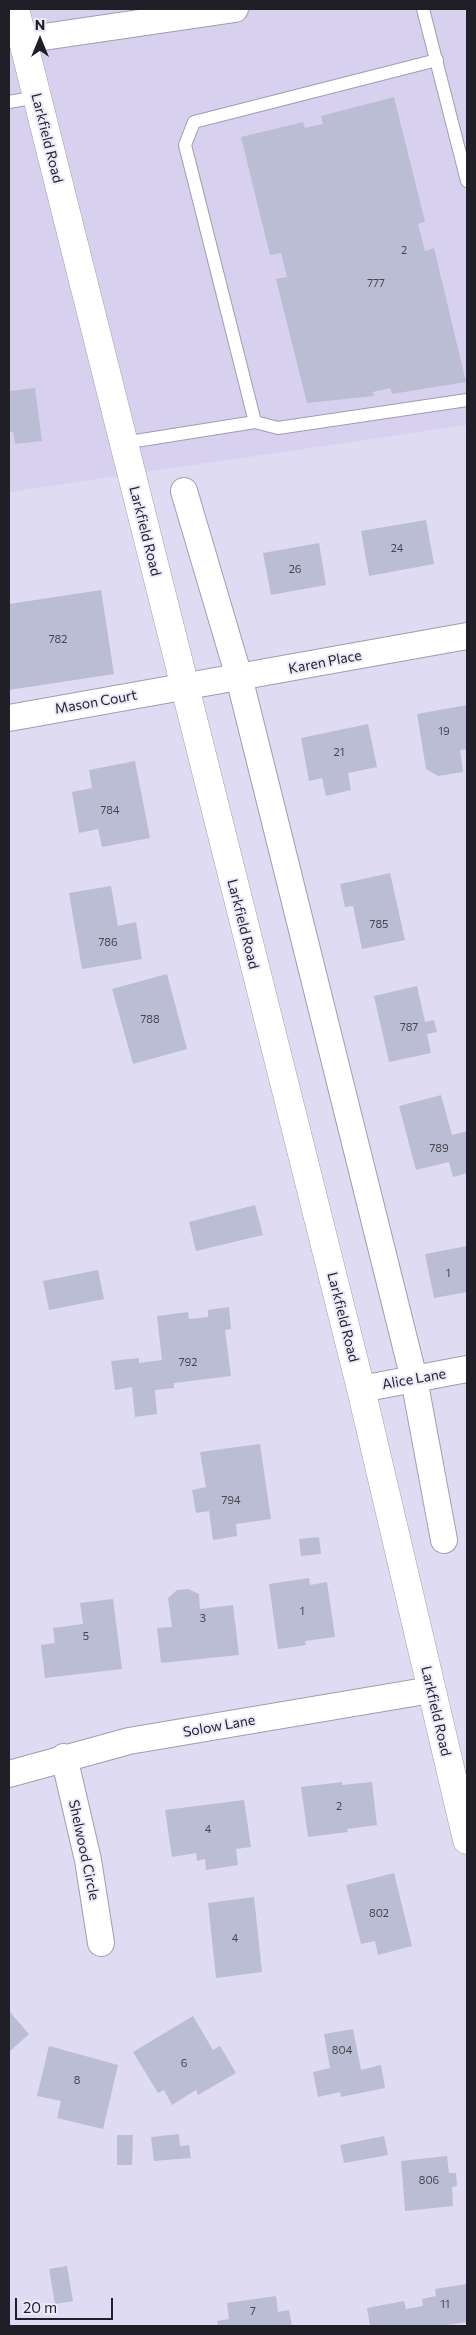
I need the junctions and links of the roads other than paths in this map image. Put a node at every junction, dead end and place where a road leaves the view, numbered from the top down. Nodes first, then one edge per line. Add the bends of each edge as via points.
1 (15, 9) edge
2 (235, 9) edge
3 (423, 9) edge
4 (23, 40) junction
5 (437, 60) junction
6 (37, 97) junction
7 (9, 102) edge
8 (467, 181) edge
9 (467, 400) edge
10 (255, 422) junction
11 (123, 443) junction
12 (184, 492) dead end
13 (467, 636) edge
14 (239, 677) junction
15 (183, 686) junction
16 (9, 718) edge
17 (467, 1370) edge
18 (414, 1379) junction
19 (361, 1389) junction
20 (444, 1540) dead end
21 (431, 1690) junction
22 (64, 1757) junction
23 (9, 1774) edge
24 (467, 1840) edge
25 (101, 1943) dead end

1 - 4 main road, Larkfield Road
2 - 4 street
3 - 5 lane
4 - 6 main road, Larkfield Road
5 - 8 lane
5 - 10 lane via 194,122 185,145
6 - 7 lane
6 - 11 main road, Larkfield Road
9 - 10 lane via 278,428
10 - 11 lane
11 - 15 main road, Larkfield Road
12 - 14 street
13 - 14 street, Karen Place
14 - 15 street, Karen Place
14 - 18 street
15 - 16 street, Mason Court
15 - 19 main road, Larkfield Road
17 - 18 street, Alice Lane
18 - 19 street, Alice Lane
18 - 20 street
19 - 21 main road, Larkfield Road
21 - 22 street, Solow Lane via 129,1741
21 - 24 main road, Larkfield Road
22 - 23 street, Solow Lane
22 - 25 street, Shelwood Circle via 88,1860

